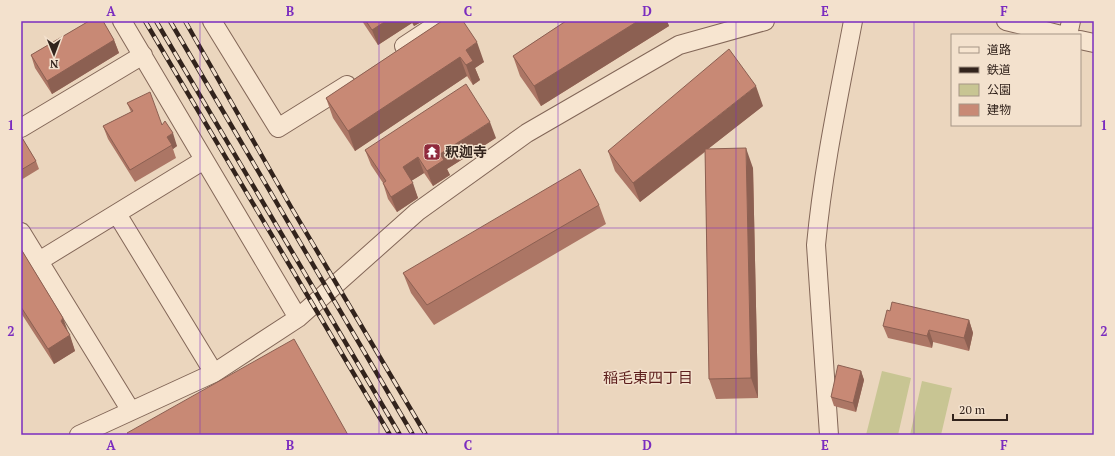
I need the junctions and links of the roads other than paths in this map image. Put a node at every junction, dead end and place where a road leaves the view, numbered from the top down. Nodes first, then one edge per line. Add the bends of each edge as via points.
1 (122, 21) edge
2 (212, 21) edge
3 (442, 21) edge
4 (765, 21) edge
5 (853, 21) edge
6 (1006, 21) edge
7 (1071, 21) edge
8 (1057, 34) edge
9 (1068, 34) edge
10 (1081, 40) edge
11 (1094, 43) edge
12 (143, 55) junction
13 (389, 56) edge
14 (363, 74) edge
15 (21, 128) edge
16 (204, 160) junction
17 (117, 214) junction
18 (21, 232) edge
19 (39, 261) junction
20 (298, 318) junction
21 (214, 372) junction
22 (131, 412) junction
23 (79, 435) edge
24 (830, 435) edge

1 - 12 street
2 - 14 street via 278,128
3 - 13 street
4 - 20 street via 680,45 527,133 417,212
5 - 24 street via 825,172 816,245
6 - 8 street
7 - 9 street
10 - 11 street
12 - 15 street
12 - 16 street
16 - 17 street
16 - 20 street
17 - 19 street
17 - 21 street
18 - 19 street
19 - 22 street
20 - 21 street
21 - 22 street
22 - 23 street

